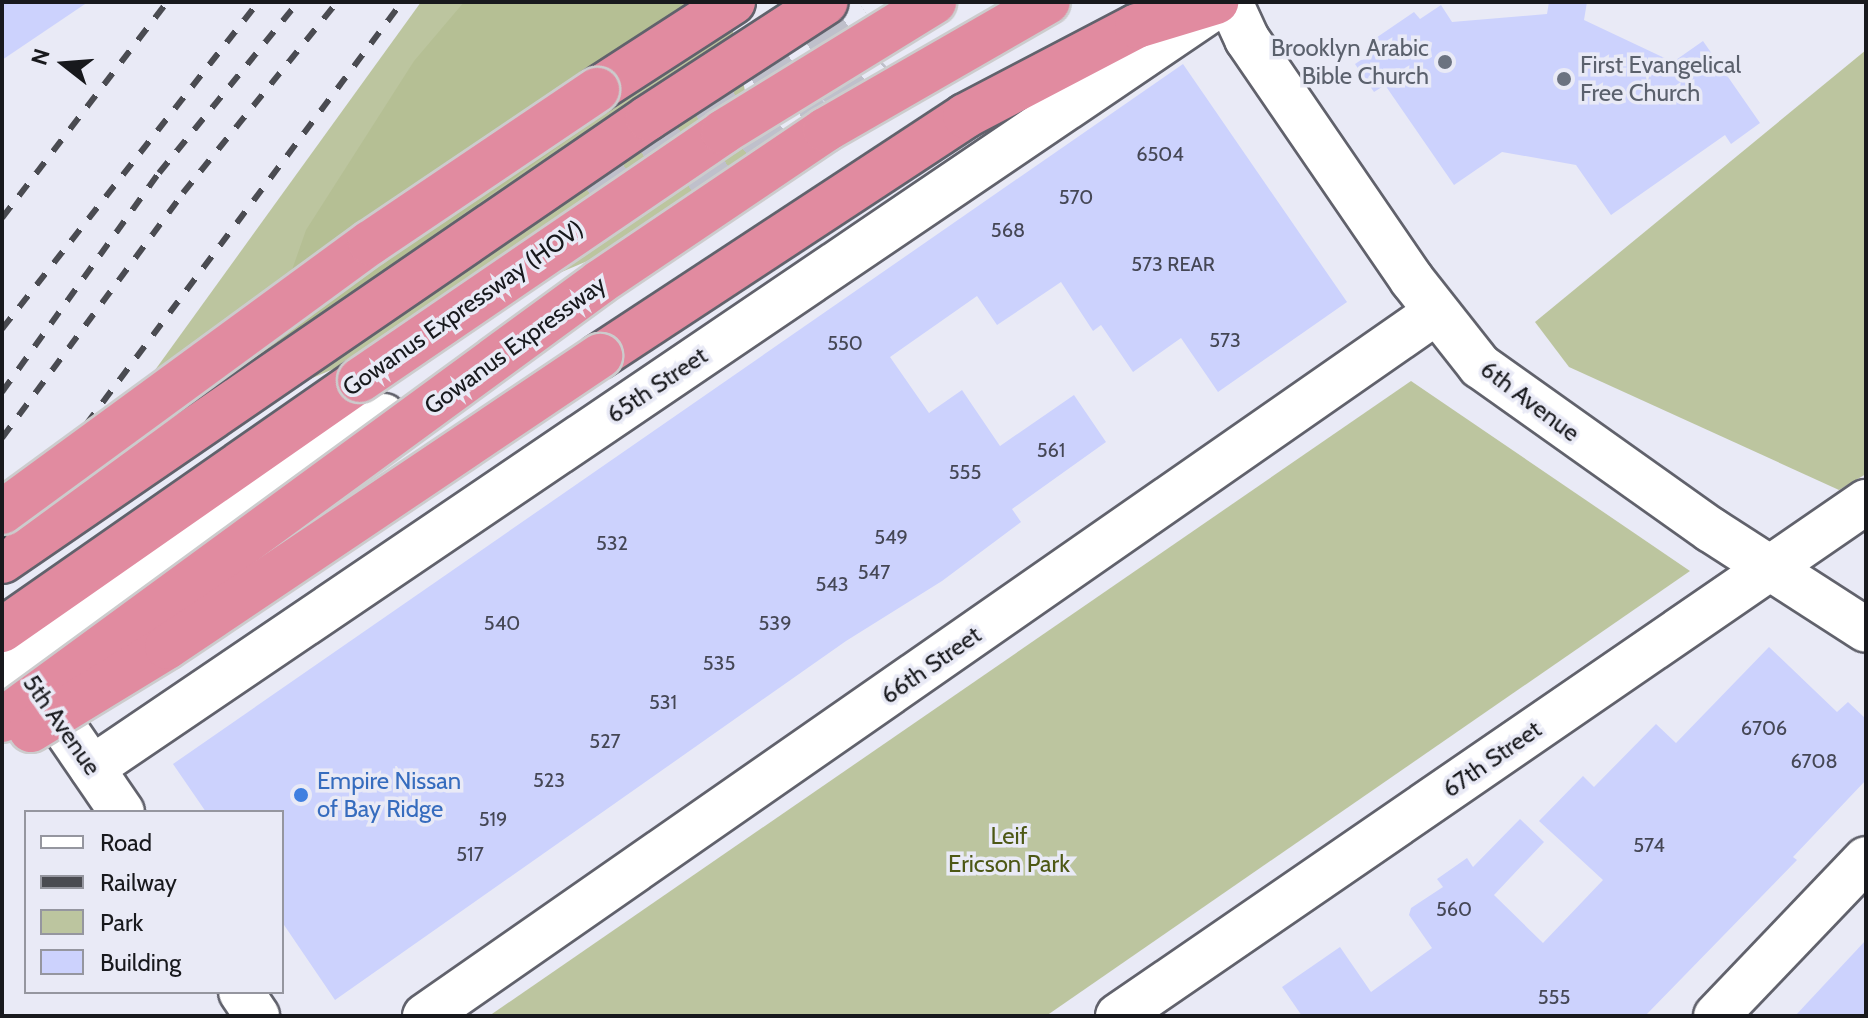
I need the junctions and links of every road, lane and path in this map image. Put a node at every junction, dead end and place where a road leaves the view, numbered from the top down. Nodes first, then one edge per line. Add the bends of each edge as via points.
1 (733, 2) edge
2 (826, 2) edge
3 (934, 2) edge
4 (1048, 2) edge
5 (1216, 2) edge
6 (1223, 2) edge
7 (1230, 2) edge
8 (1435, 313) junction
9 (339, 349) dead end
10 (383, 416) dead end
11 (1866, 502) edge
12 (2, 512) edge
13 (2, 561) edge
14 (1769, 567) junction
15 (2, 585) edge
16 (1866, 630) edge
17 (13, 661) edge
18 (2, 720) edge
19 (2, 748) edge
20 (92, 768) junction
21 (121, 810) edge
22 (1866, 859) edge
23 (242, 994) edge
24 (257, 1016) edge
25 (425, 1016) edge
26 (1118, 1016) edge
27 (1716, 1016) edge

1 - 12 highway, bridge via 370,243
2 - 13 highway
3 - 17 highway, Gowanus Expressway (HOV), bridge via 617,203
4 - 18 highway, Gowanus Expressway, bridge via 825,130 600,282
5 - 19 highway, bridge via 1137,26 965,116 167,647
6 - 20 street, 65th Street
7 - 8 street, 6th Avenue via 1247,39
8 - 14 street, 6th Avenue via 1507,389
8 - 25 street, 66th Street
9 - 15 street
10 - 17 street
11 - 14 street, 67th Street
14 - 16 street, 6th Avenue
14 - 26 street, 67th Street
17 - 20 street, 5th Avenue
20 - 21 street, 5th Avenue
22 - 27 street
23 - 24 street

